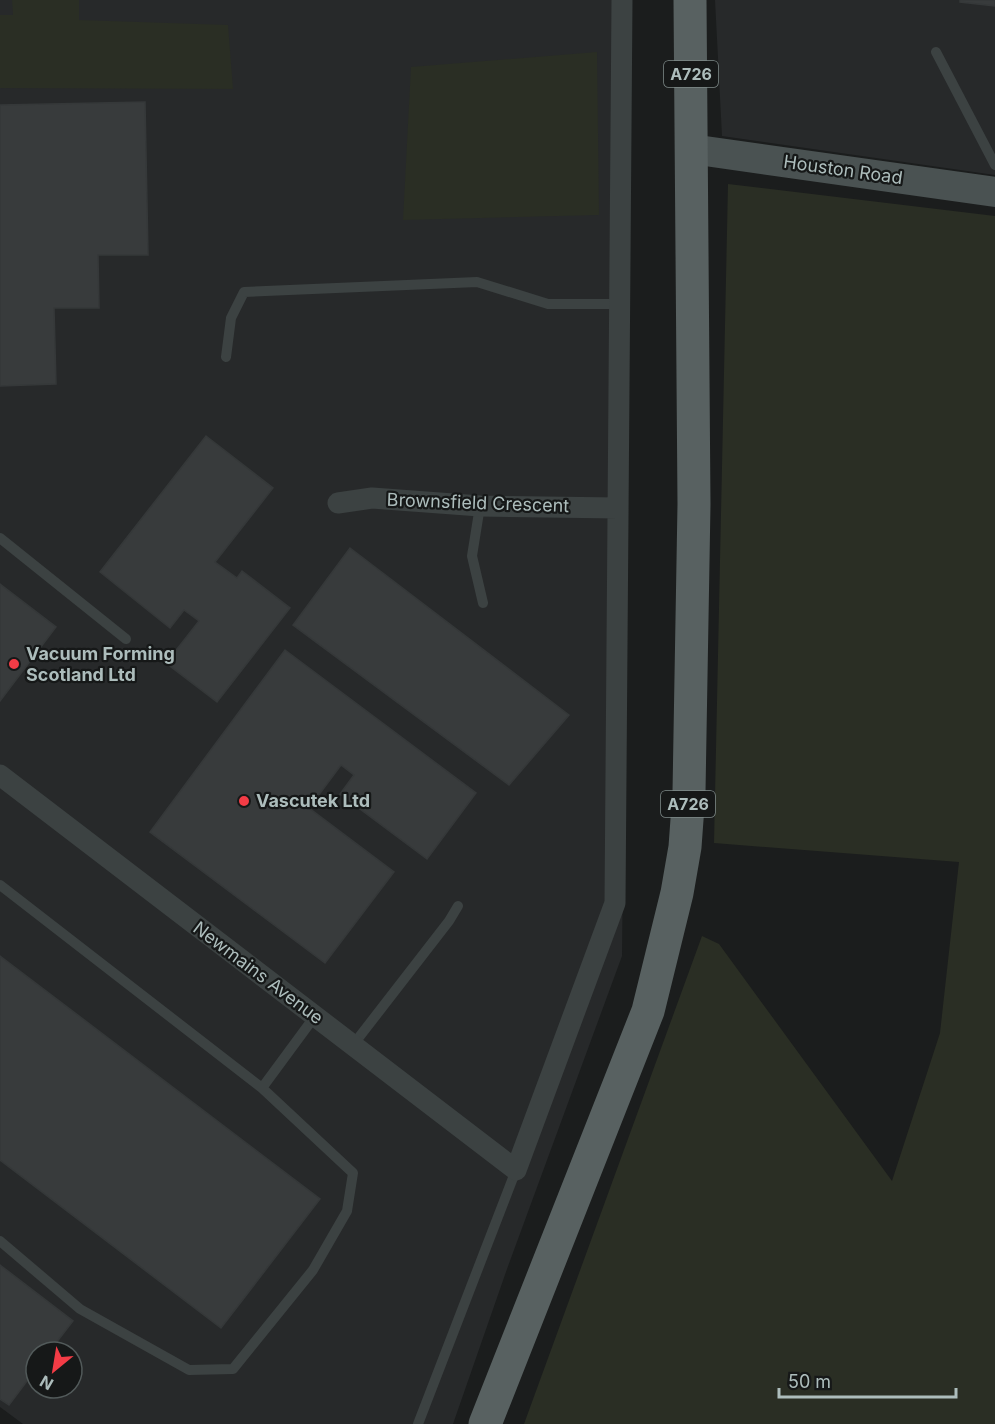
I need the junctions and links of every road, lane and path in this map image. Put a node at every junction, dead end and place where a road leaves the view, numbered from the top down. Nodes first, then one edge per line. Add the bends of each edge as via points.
1 (622, 0) edge
2 (690, 0) edge
3 (936, 52) dead end
4 (691, 149) junction
5 (995, 165) edge
6 (995, 192) edge
7 (620, 303) junction
8 (226, 357) dead end
9 (338, 503) dead end
10 (480, 506) junction
11 (618, 508) junction
12 (0, 538) edge
13 (483, 603) dead end
14 (126, 639) dead end
15 (0, 775) edge
16 (0, 885) edge
17 (458, 906) dead end
18 (315, 1016) junction
19 (352, 1045) junction
20 (262, 1088) junction
21 (516, 1170) junction
22 (0, 1241) edge
23 (418, 1424) edge
24 (485, 1424) edge

1 - 7 street
2 - 4 main road, A726
3 - 5 lane
4 - 6 main road, Houston Road
4 - 24 main road, A726 via 692,695 683,858 648,1011
7 - 8 lane via 548,304 477,282 244,292 231,318
7 - 11 street
9 - 10 street, Brownsfield Crescent via 372,498
10 - 11 street, Brownsfield Crescent
10 - 13 lane via 472,556
11 - 21 street via 615,903
12 - 14 lane
15 - 18 street, Newmains Avenue
16 - 20 lane
17 - 19 lane
18 - 19 street, Newmains Avenue
18 - 20 lane
19 - 21 street, Newmains Avenue
20 - 22 lane via 353,1173 347,1211 313,1270 233,1370 189,1370 80,1309
21 - 23 lane

